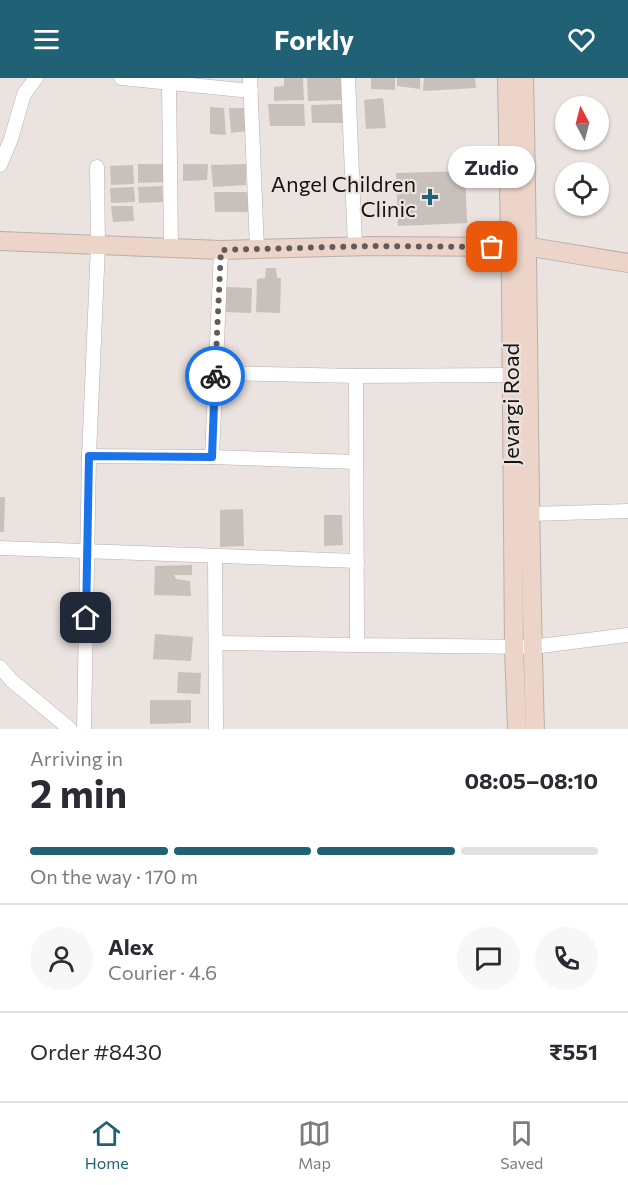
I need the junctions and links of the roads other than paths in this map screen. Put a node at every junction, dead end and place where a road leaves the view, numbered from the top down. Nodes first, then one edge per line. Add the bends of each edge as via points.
1 (36, 78) edge
2 (121, 78) edge
3 (348, 78) edge
4 (507, 78) edge
5 (524, 78) edge
6 (169, 83) junction
7 (251, 85) edge
8 (0, 165) edge
9 (97, 167) dead end
10 (0, 241) edge
11 (98, 245) junction
12 (355, 246) junction
13 (171, 248) junction
14 (519, 248) junction
15 (257, 249) junction
16 (221, 250) junction
17 (628, 263) edge
18 (216, 373) junction
19 (511, 375) junction
20 (356, 376) junction
21 (89, 456) junction
22 (212, 457) junction
23 (356, 462) junction
24 (628, 511) edge
25 (530, 514) junction
26 (0, 548) edge
27 (87, 551) junction
28 (215, 556) junction
29 (357, 561) junction
30 (628, 635) edge
31 (216, 642) junction
32 (357, 645) junction
33 (532, 647) junction
34 (514, 648) junction
35 (0, 667) edge
36 (70, 729) edge
37 (84, 729) edge
38 (216, 729) edge
39 (518, 729) edge
40 (535, 729) edge

1 - 8 street via 24,94
2 - 6 street
3 - 12 street
4 - 14 main road, Jevargi Road
5 - 14 main road
6 - 7 street
6 - 13 street
7 - 15 street
9 - 11 street
10 - 11 main road
11 - 13 main road
11 - 21 street
12 - 14 main road
12 - 15 main road
13 - 16 main road
14 - 17 main road
14 - 19 main road, Jevargi Road
14 - 25 main road
15 - 16 main road
16 - 18 street
18 - 20 street
18 - 22 street
19 - 20 street
19 - 34 main road, Jevargi Road
20 - 23 street
21 - 22 street
21 - 27 street
22 - 23 street
23 - 29 street
24 - 25 street
25 - 33 main road
26 - 27 street
27 - 28 street
27 - 37 street
28 - 29 street
28 - 31 street
29 - 32 street
30 - 33 street
31 - 32 street
31 - 38 street
32 - 34 street
33 - 34 street
33 - 40 main road
34 - 39 main road, Jevargi Road
35 - 36 street

